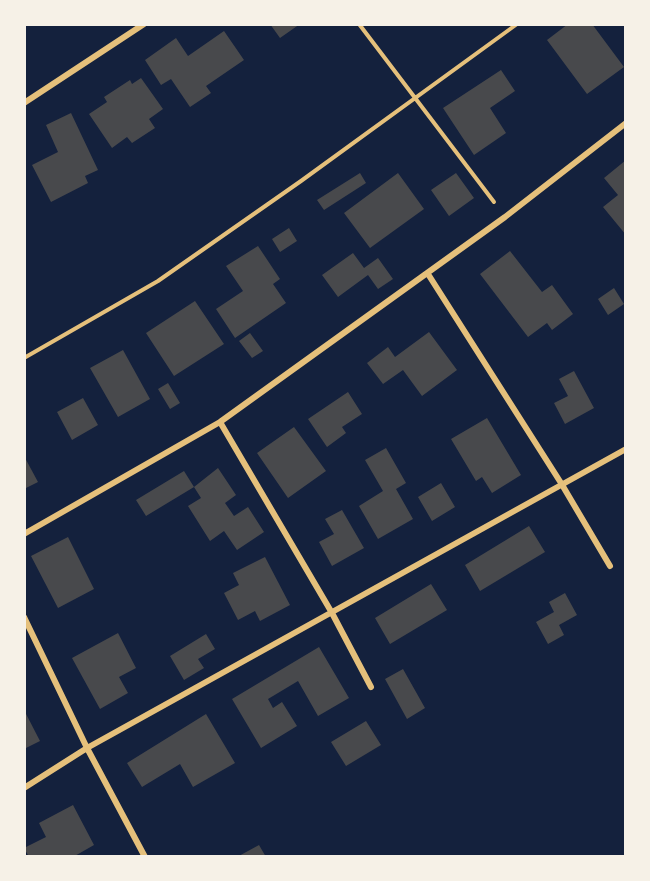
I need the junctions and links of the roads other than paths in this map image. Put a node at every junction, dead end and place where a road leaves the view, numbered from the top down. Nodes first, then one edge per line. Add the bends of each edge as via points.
1 (144, 24) edge
2 (24, 103) edge
3 (626, 123) edge
4 (428, 273) junction
5 (220, 422) junction
6 (626, 448) edge
7 (561, 483) junction
8 (24, 534) edge
9 (610, 566) dead end
10 (332, 613) junction
11 (24, 617) edge
12 (371, 687) dead end
13 (87, 748) junction
14 (24, 788) edge
15 (145, 857) edge

1 - 2 street
3 - 4 street
4 - 5 street
4 - 7 street
5 - 8 street
5 - 10 street
6 - 7 street
7 - 9 street
7 - 10 street
10 - 12 street
10 - 13 street
11 - 13 street
13 - 14 street
13 - 15 street

